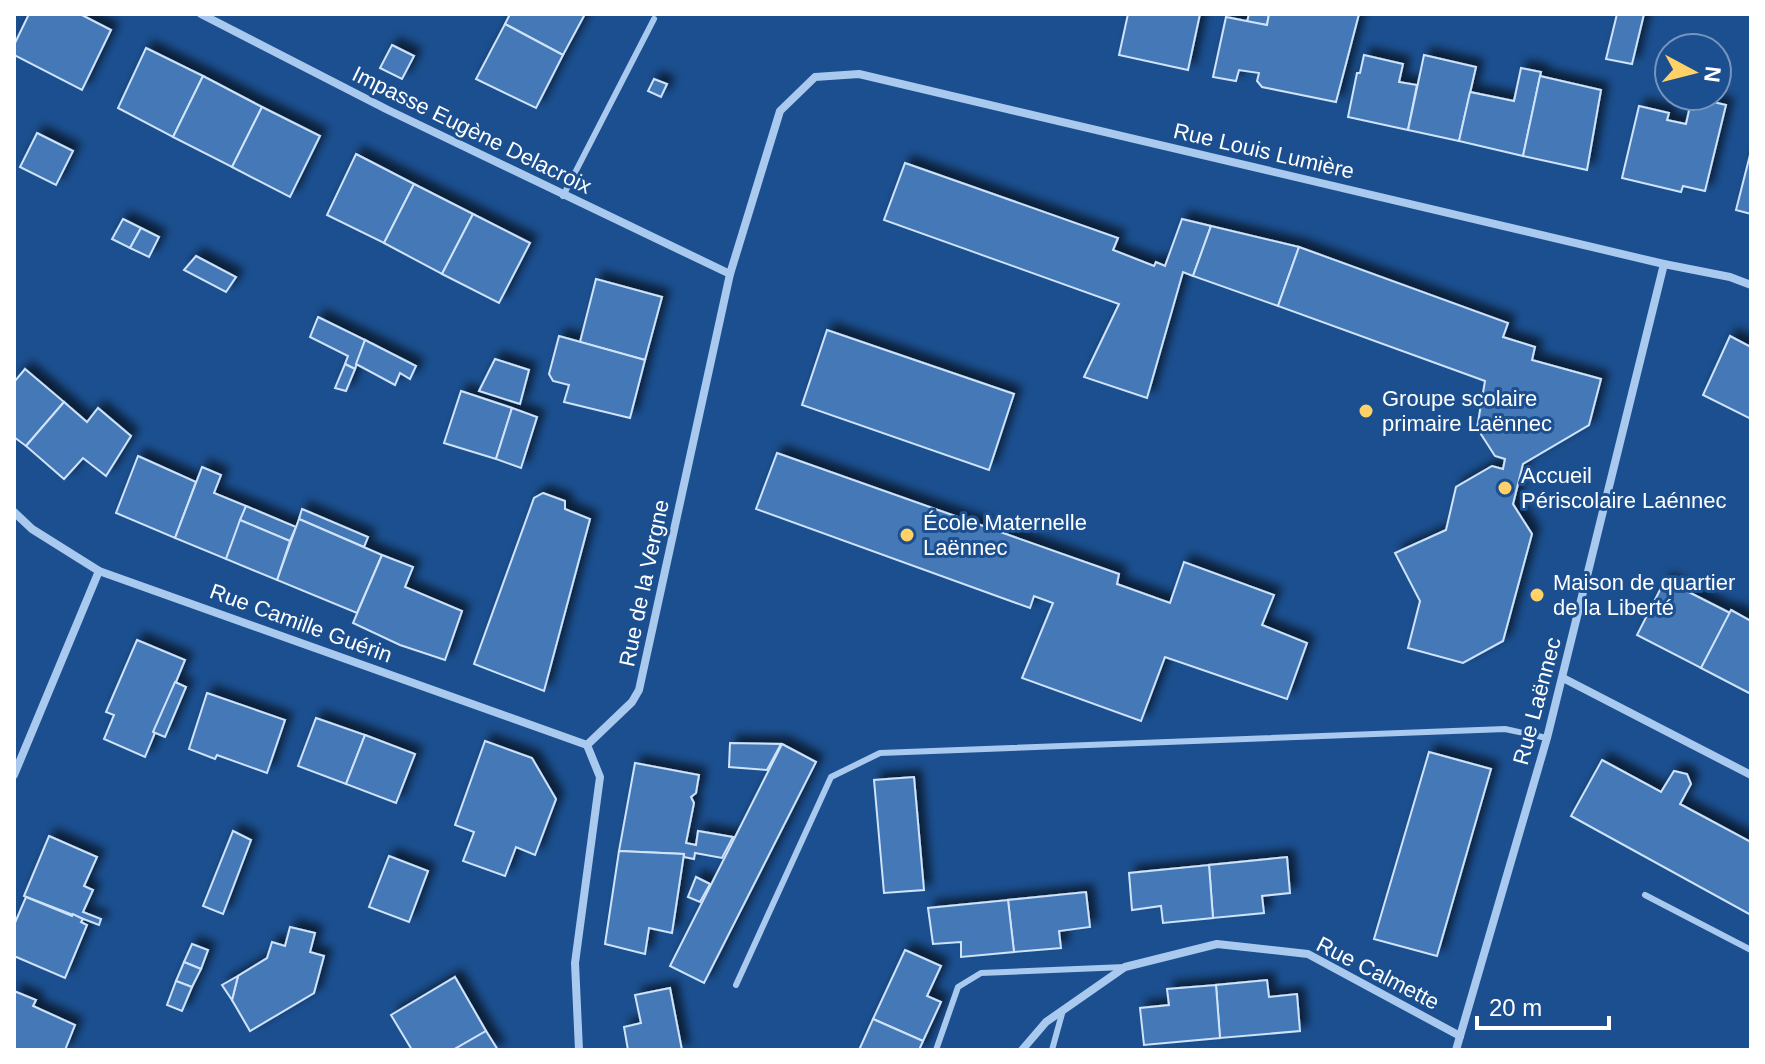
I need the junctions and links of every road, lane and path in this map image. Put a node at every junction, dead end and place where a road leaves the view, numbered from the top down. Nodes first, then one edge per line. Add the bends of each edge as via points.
1 (201, 14) edge
2 (654, 19) dead end
3 (780, 111) joint
4 (563, 196) junction
5 (1664, 264) junction
6 (730, 274) junction
7 (1751, 285) edge
8 (14, 512) edge
9 (99, 571) junction
10 (1563, 678) junction
11 (1547, 738) junction
12 (587, 745) junction
13 (14, 775) edge
14 (1751, 775) edge
15 (1645, 895) dead end
16 (1751, 950) edge
17 (1125, 967) junction
18 (736, 985) dead end
19 (1063, 1010) junction
20 (1460, 1036) junction
21 (579, 1050) edge
22 (936, 1050) edge
23 (1022, 1050) edge
24 (1052, 1050) edge
25 (1456, 1050) edge

1 - 4 street, Impasse Eugène Delacroix
2 - 4 lane
3 - 5 street, Rue Louis Lumière via 815,77 859,74
3 - 6 street, Rue de la Vergne
4 - 6 street, Impasse Eugène Delacroix
5 - 7 street, Rue Louis Lumière
5 - 10 street, Rue Laënnec
6 - 12 street, Rue de la Vergne via 639,690
8 - 9 street, Rue Camille Guérin
9 - 12 street, Rue Camille Guérin
9 - 13 street
10 - 11 street, Rue Laënnec
10 - 14 street
11 - 18 lane via 1505,729 880,753 831,777
11 - 20 street, Rue Laënnec
12 - 21 street via 600,777 575,963
15 - 16 lane
17 - 19 street, Rue Calmette
17 - 20 street, Rue Calmette via 1217,944 1308,954
17 - 22 lane via 981,973 958,987
19 - 23 street, Rue Calmette
19 - 24 lane
20 - 25 street, Rue Laënnec

